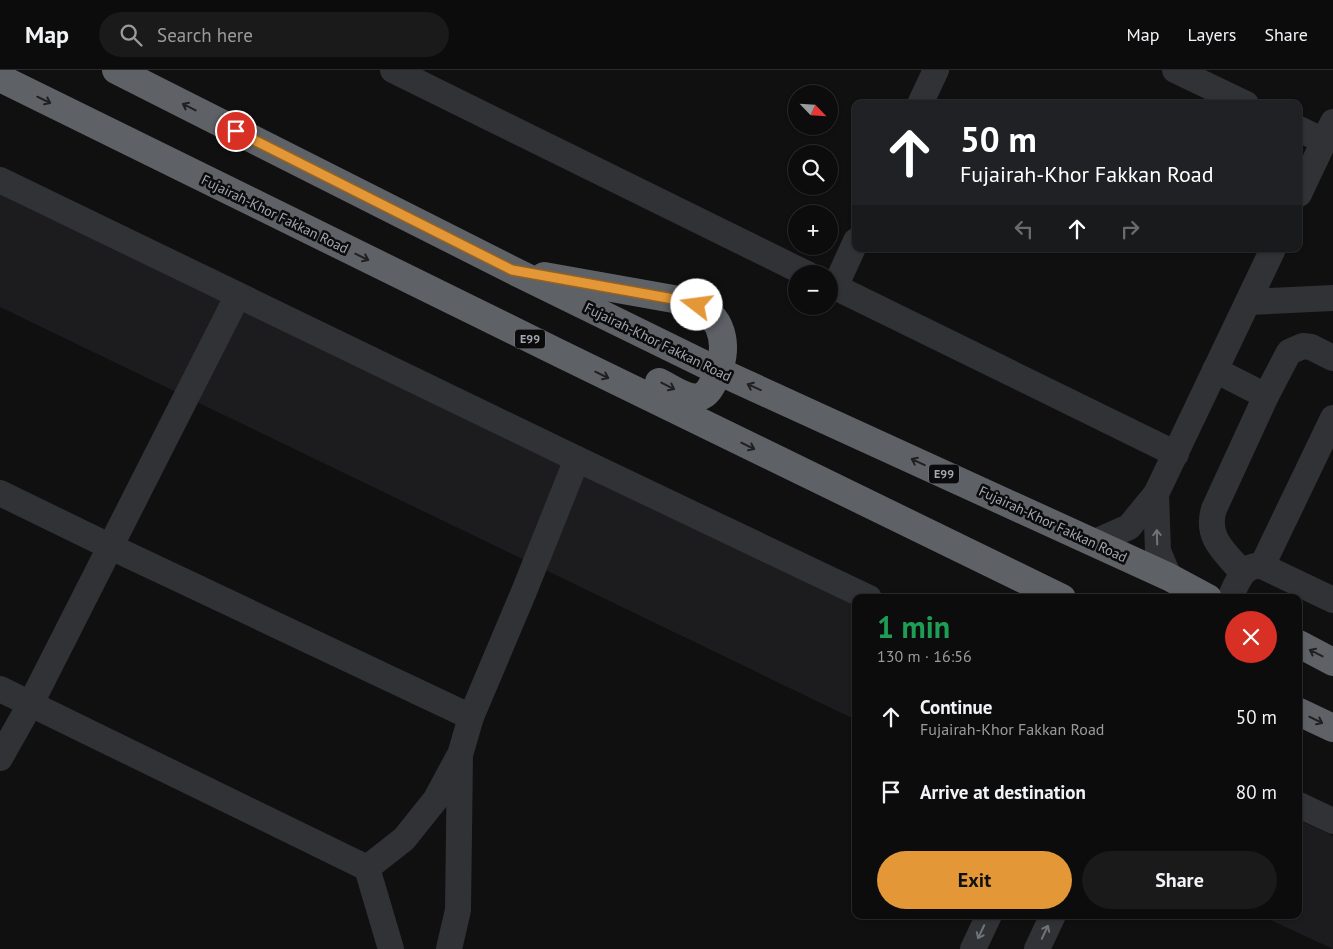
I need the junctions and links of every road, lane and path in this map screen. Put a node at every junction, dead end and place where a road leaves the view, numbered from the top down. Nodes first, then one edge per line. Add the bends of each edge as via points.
1 (116, 70) edge
2 (393, 70) edge
3 (936, 70) edge
4 (1175, 70) edge
5 (0, 78) edge
6 (922, 100) edge
7 (1238, 100) edge
8 (1302, 129) edge
9 (1329, 132) edge
10 (0, 180) edge
11 (1302, 188) edge
12 (852, 248) edge
13 (1272, 252) edge
14 (789, 265) edge
15 (512, 270) junction
16 (838, 275) edge
17 (838, 289) edge
18 (238, 295) junction
19 (1333, 298) edge
20 (1248, 302) junction
21 (561, 354) junction
22 (1333, 358) edge
23 (1215, 370) junction
24 (718, 371) junction
25 (1266, 396) junction
26 (1333, 418) edge
27 (1176, 454) junction
28 (577, 459) junction
29 (0, 493) edge
30 (1156, 494) junction
31 (1093, 543) junction
32 (111, 547) junction
33 (1252, 569) junction
34 (1169, 577) junction
35 (861, 594) edge
36 (1054, 594) edge
37 (1201, 594) edge
38 (1233, 594) edge
39 (1333, 600) edge
40 (1302, 646) edge
41 (1333, 662) edge
42 (0, 689) edge
43 (31, 704) junction
44 (1302, 713) edge
45 (471, 717) junction
46 (1333, 728) edge
47 (460, 755) junction
48 (0, 758) edge
49 (1302, 806) edge
50 (1333, 821) edge
51 (367, 868) junction
52 (987, 919) edge
53 (1051, 919) edge
54 (391, 949) edge
55 (449, 949) edge
56 (973, 949) edge
57 (1037, 949) edge

15 -> 1 highway, Fujairah-Khor Fakkan Road / E99
2 - 14 street
3 - 6 street
4 - 7 street
5 -> 21 highway, Fujairah-Khor Fakkan Road / E99
8 - 9 street
9 - 11 street
10 - 18 street
12 - 16 street
13 - 20 street
15 - 24 highway, Fujairah-Khor Fakkan Road / E99
15 - 24 highway via 697,305 712,317 722,334 724,353
17 - 27 street
18 - 28 street
18 - 32 street
19 - 20 street
20 - 23 street
21 -> 24 highway via 577,346 586,346 692,397 706,393
21 -> 36 highway, Fujairah-Khor Fakkan Road / E99
22 - 25 street via 1310,347 1295,348 1284,359
23 - 25 street
23 - 27 street
31 -> 24 highway, Fujairah-Khor Fakkan Road / E99
25 - 33 street via 1211,517 1210,526 1212,534
26 - 33 street
27 - 30 street
28 - 35 street
28 - 45 street
29 - 32 street
30 - 31 street via 1129,527
34 -> 30 street via 1158,550
31 - 34 highway, Fujairah-Khor Fakkan Road / E99
32 - 43 street
32 - 45 street
33 - 38 street
33 - 39 street
34 - 37 highway, Fujairah-Khor Fakkan Road / E99
41 -> 40 highway
42 - 43 street
43 - 48 street
43 - 51 street
44 -> 46 highway
45 - 47 street
47 - 51 street via 436,799 404,839
47 - 55 street via 458,910
49 - 50 street
51 - 54 street
52 -> 56 street
57 -> 53 street

